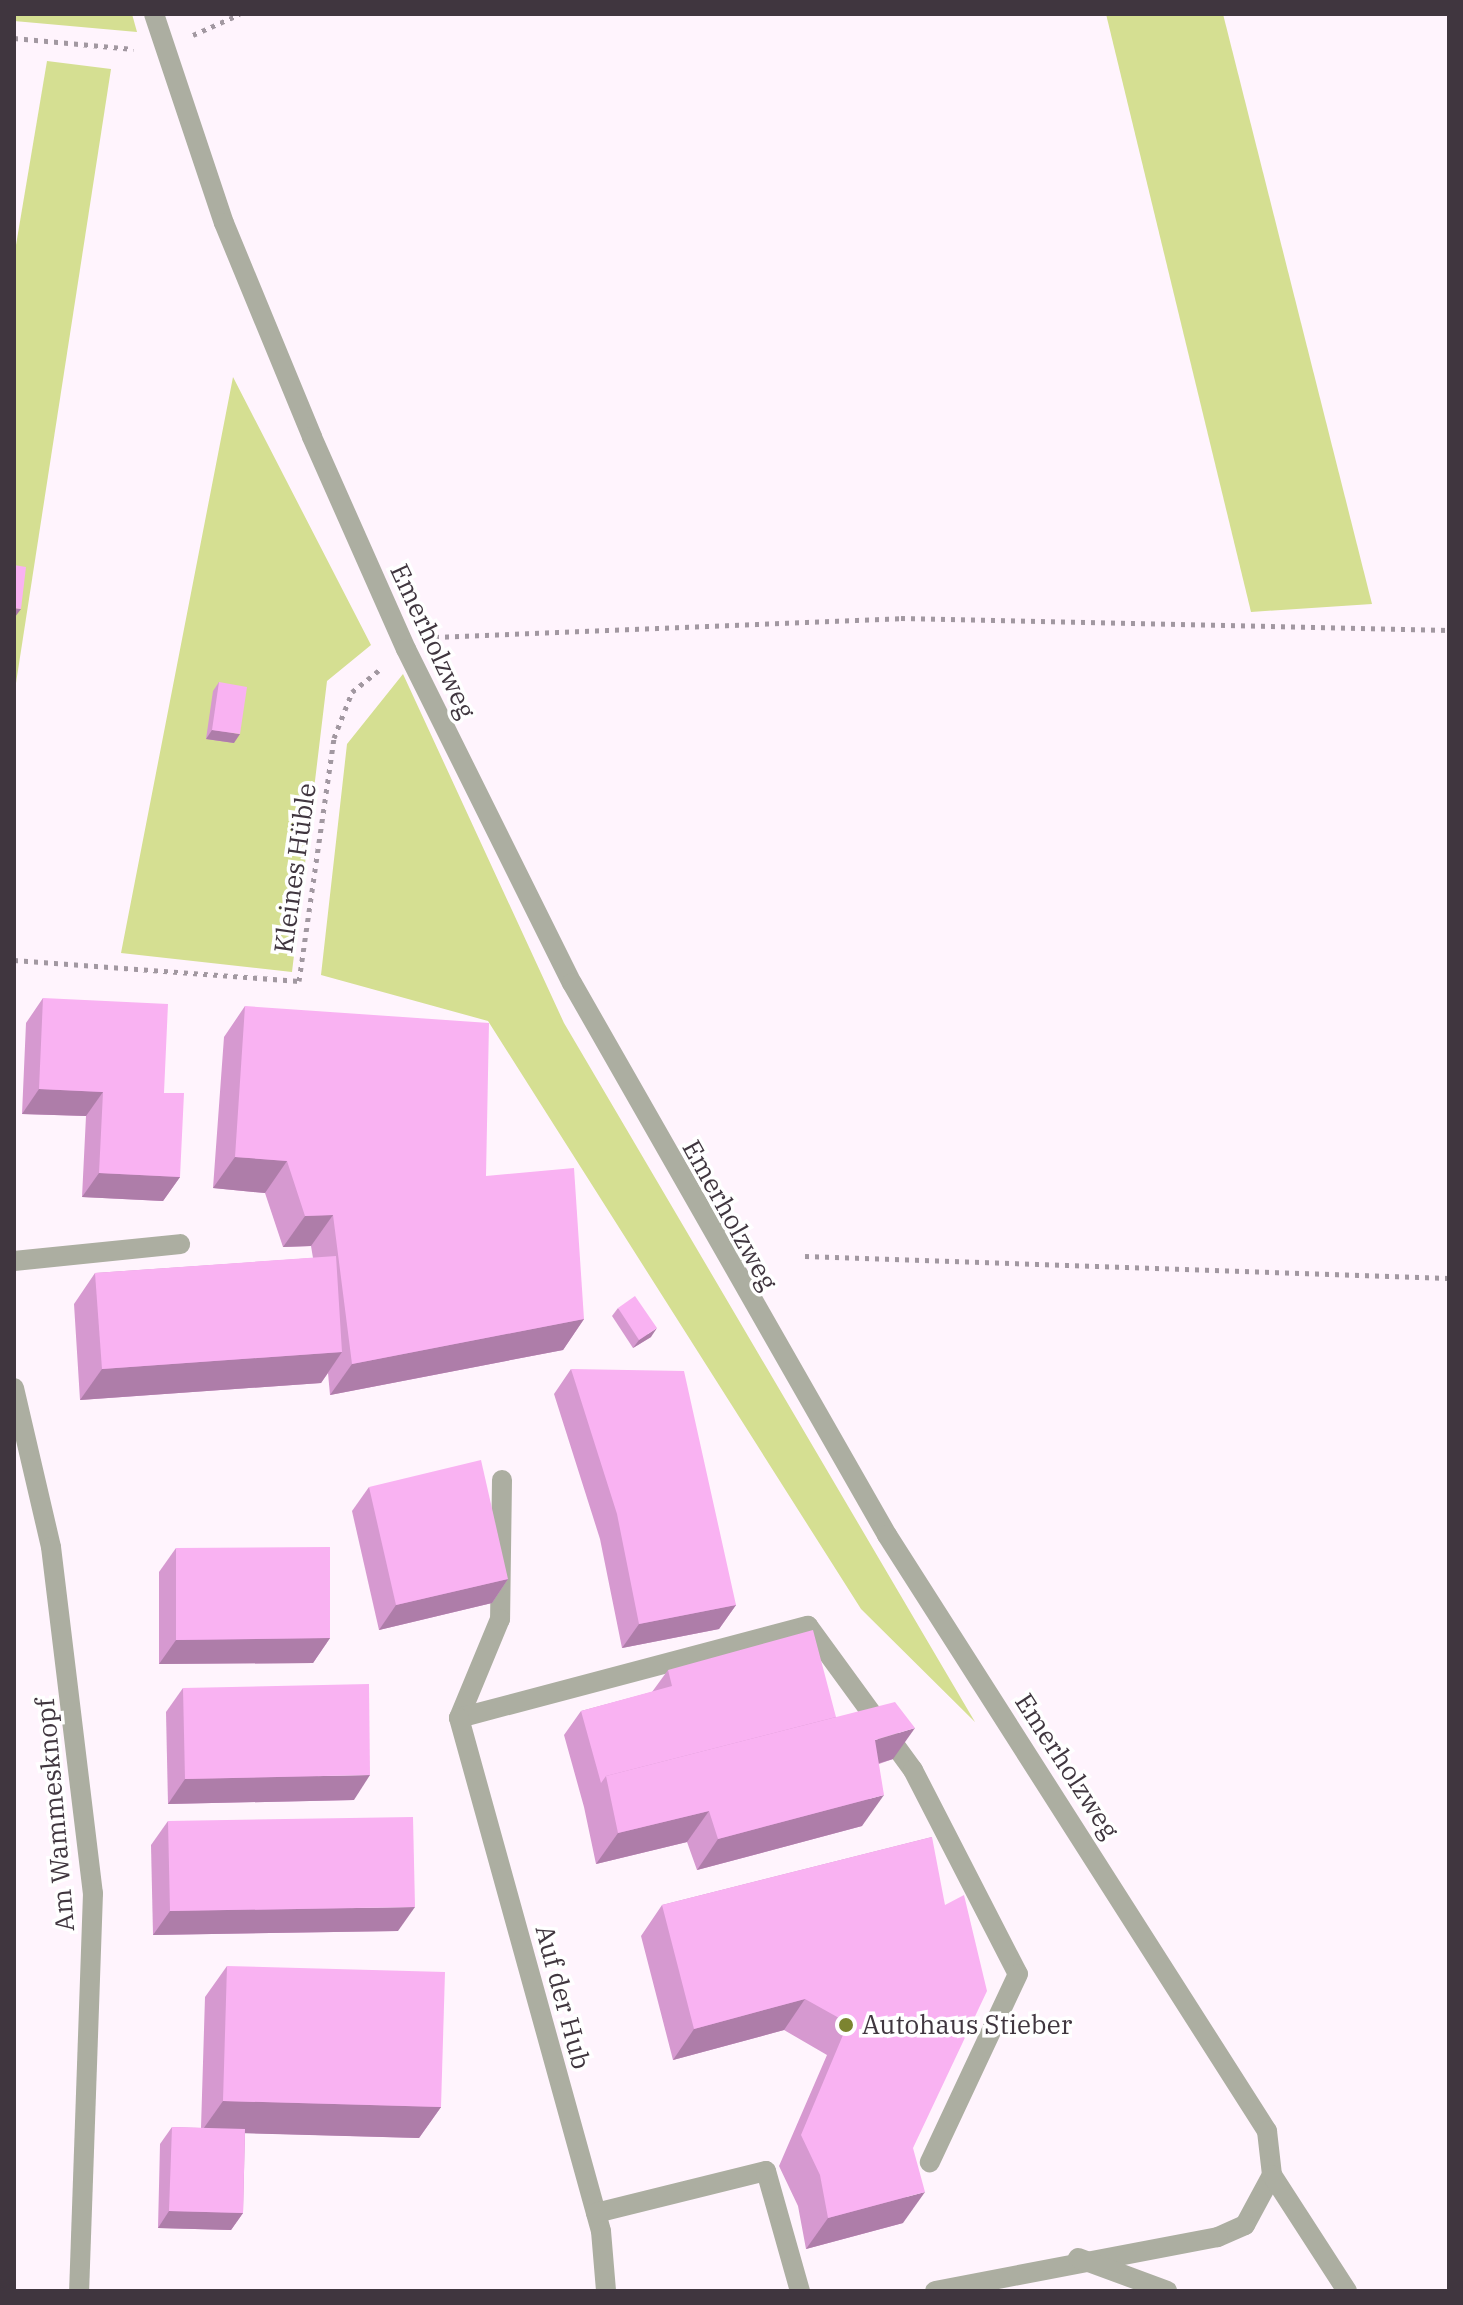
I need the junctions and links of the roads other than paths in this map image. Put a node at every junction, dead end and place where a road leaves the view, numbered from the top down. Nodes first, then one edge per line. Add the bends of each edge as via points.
1 (154, 14) edge
2 (180, 1244) dead end
3 (14, 1261) edge
4 (14, 1388) edge
5 (502, 1480) dead end
6 (459, 1718) junction
7 (930, 2162) dead end
8 (1272, 2175) junction
9 (596, 2213) junction
10 (1078, 2258) junction
11 (79, 2291) edge
12 (606, 2291) edge
13 (800, 2291) edge
14 (935, 2291) edge
15 (1167, 2291) edge
16 (1347, 2291) edge

1 - 8 street, Emerholzweg via 224,223 406,649 572,983 887,1535 1267,2131
2 - 3 street
4 - 11 street, Am Wammesknopf via 53,1562 93,1893
5 - 6 street via 500,1619
6 - 7 street via 808,1626 913,1770 1018,1974
6 - 9 street, Auf der Hub
8 - 10 street via 1245,2225 1218,2237
8 - 16 street
9 - 12 street, Auf der Hub
9 - 13 street via 766,2171
10 - 14 street
10 - 15 street

